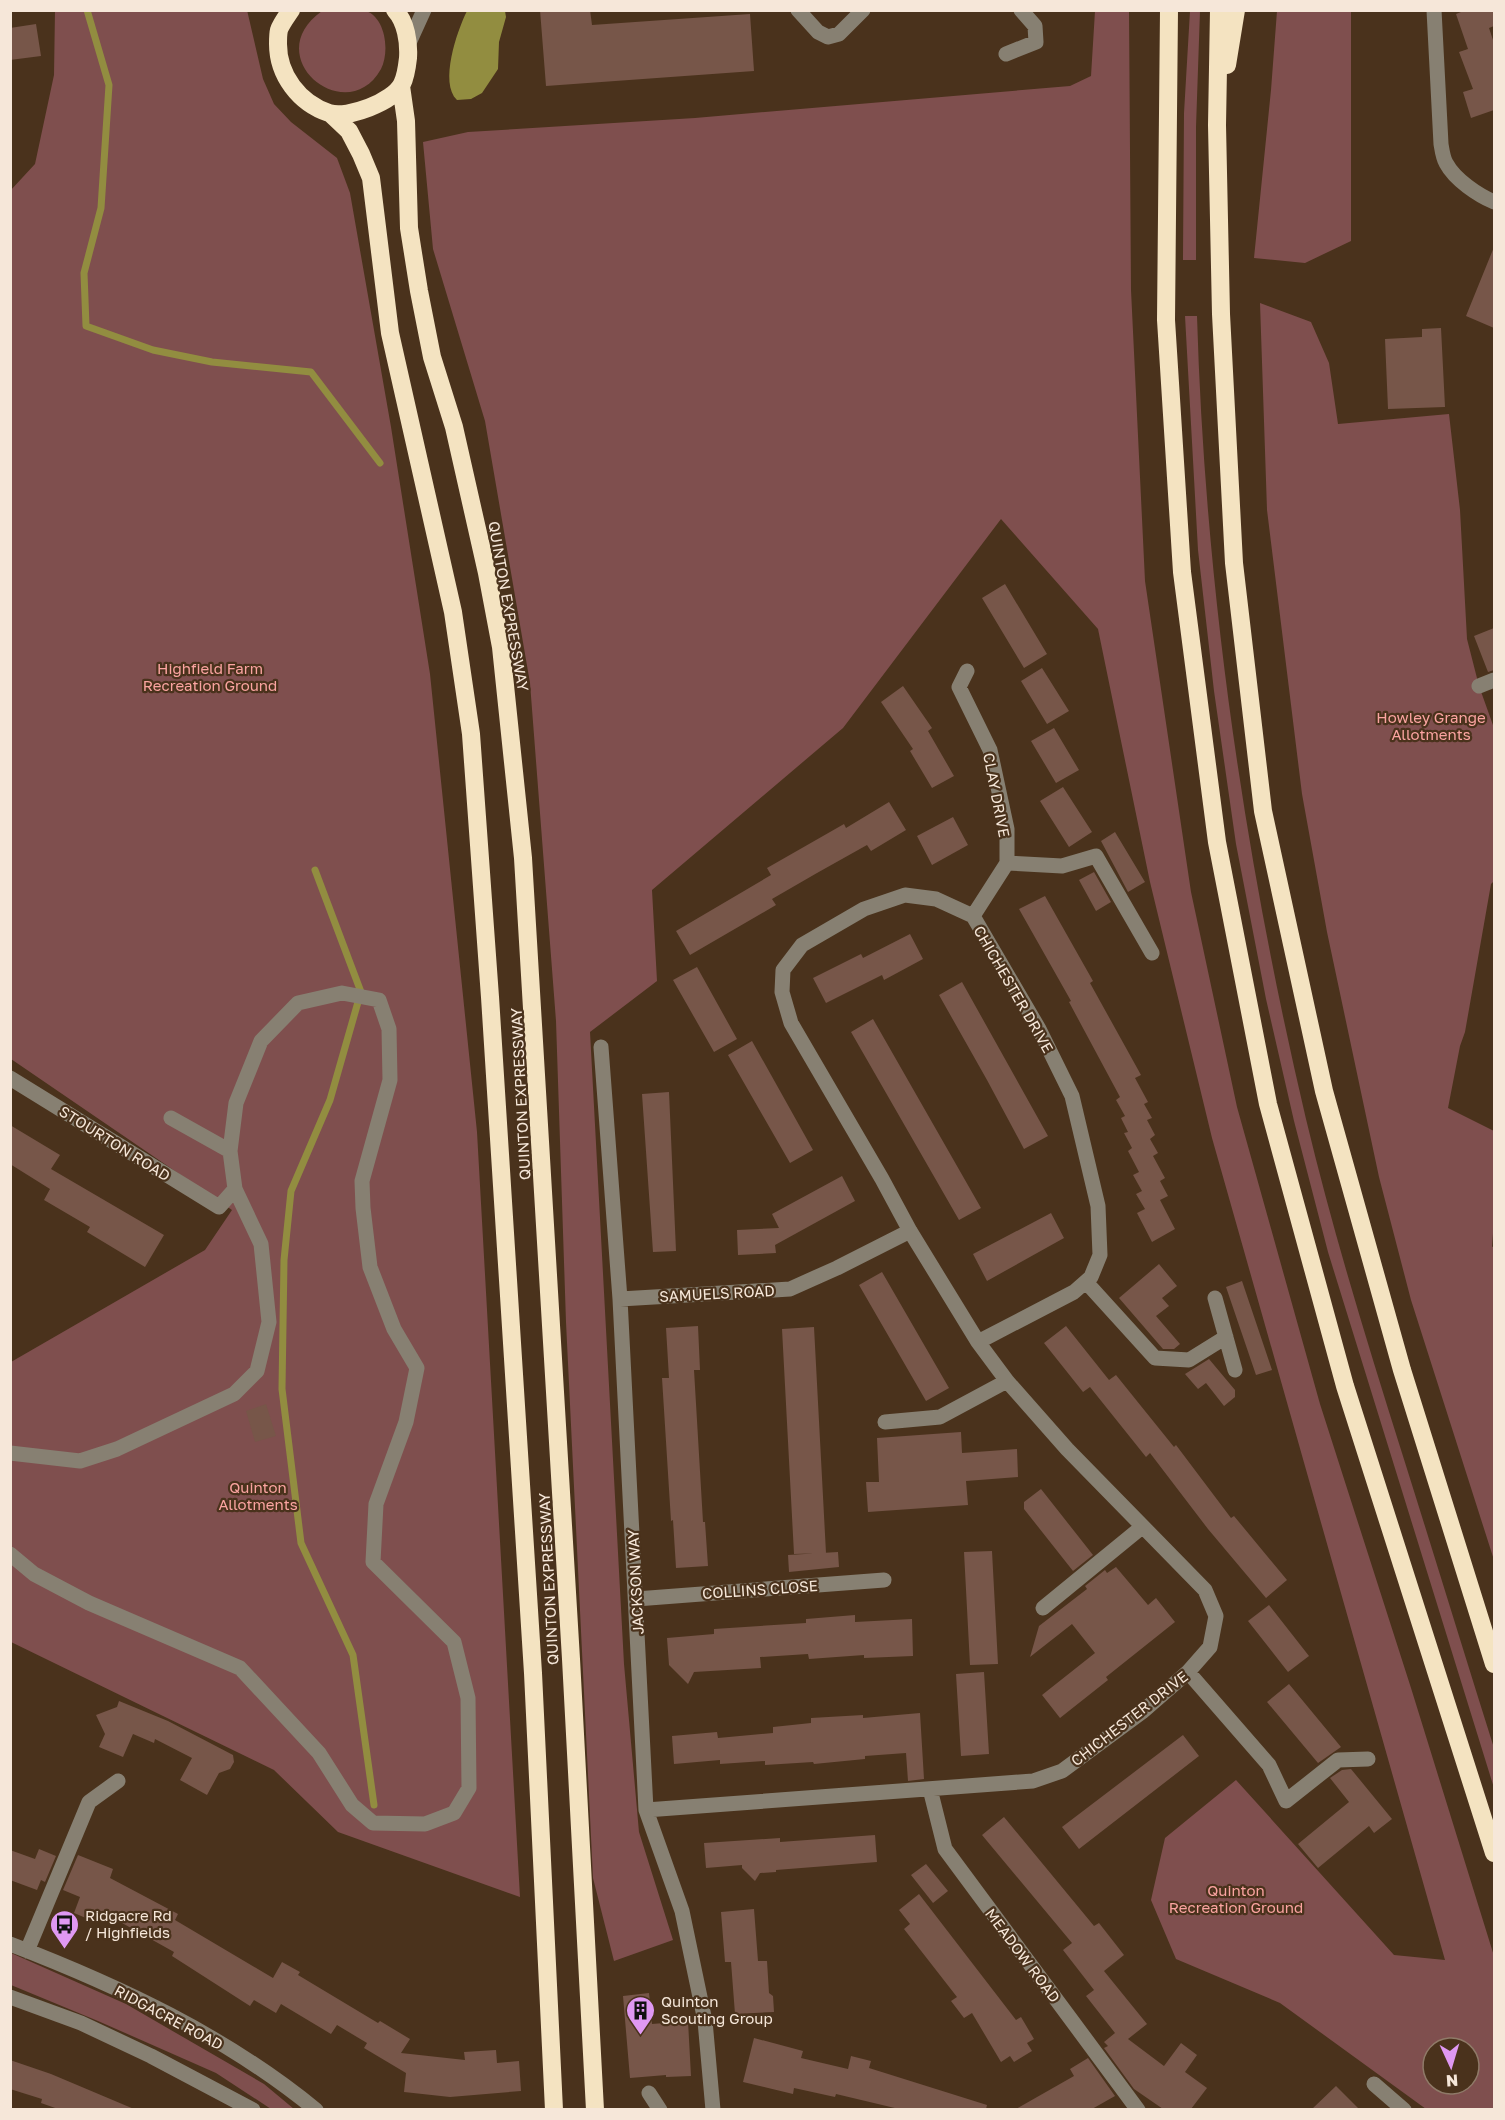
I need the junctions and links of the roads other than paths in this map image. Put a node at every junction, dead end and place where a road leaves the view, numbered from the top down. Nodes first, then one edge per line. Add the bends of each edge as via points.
1 (271, 10) edge
2 (291, 10) edge
3 (395, 10) edge
4 (424, 10) edge
5 (798, 10) edge
6 (863, 10) edge
7 (1021, 10) edge
8 (1169, 10) edge
9 (1219, 10) edge
10 (1236, 10) edge
11 (1434, 10) edge
12 (279, 30) junction
13 (409, 43) junction
14 (1006, 54) dead end
15 (401, 86) junction
16 (331, 114) junction
17 (1217, 125) junction
18 (1494, 202) edge
19 (966, 671) dead end
20 (1494, 680) edge
21 (1479, 686) dead end
22 (1007, 863) junction
23 (973, 916) junction
24 (1152, 953) dead end
25 (601, 1047) dead end
26 (10, 1078) edge
27 (171, 1118) dead end
28 (230, 1151) junction
29 (236, 1189) junction
30 (910, 1231) junction
31 (1086, 1282) junction
32 (1215, 1298) dead end
33 (620, 1299) junction
34 (1226, 1336) junction
35 (978, 1342) junction
36 (1235, 1370) dead end
37 (1007, 1381) junction
38 (885, 1422) dead end
39 (10, 1454) edge
40 (1142, 1527) junction
41 (10, 1554) edge
42 (884, 1580) dead end
43 (636, 1599) junction
44 (1043, 1608) dead end
45 (1494, 1664) edge
46 (1188, 1672) junction
47 (1368, 1759) dead end
48 (118, 1781) dead end
49 (930, 1789) junction
50 (646, 1810) junction
51 (1494, 1853) edge
52 (10, 1944) edge
53 (27, 1951) junction
54 (10, 1997) edge
55 (1374, 2084) dead end
56 (649, 2093) dead end
57 (253, 2109) edge
58 (316, 2109) edge
59 (554, 2109) edge
60 (595, 2109) edge
61 (660, 2109) edge
62 (713, 2109) edge
63 (1138, 2109) edge
64 (1404, 2109) edge

1 - 12 highway
2 - 12 highway
3 - 13 highway
4 - 13 street
5 - 6 street via 828,37 839,34
7 - 14 street via 1035,26 1036,42
8 - 51 highway via 1166,320 1182,572 1217,842 1269,1104 1342,1374
9 - 17 highway
10 - 17 highway
11 - 18 street via 1441,144 1446,163 1481,196
12 - 16 highway via 278,51 286,80 306,102
13 - 15 highway
15 - 16 highway via 380,103 357,112
15 - 60 highway, QUINTON EXPRESSWAY via 406,121 409,228 418,291 432,357 454,427 501,647 521,836
16 - 59 highway, QUINTON EXPRESSWAY via 349,131 371,178 390,333 453,612 471,734 533,1673
17 - 45 highway via 1221,314 1234,563 1263,811 1324,1091 1402,1370
19 - 22 street, CLAY DRIVE via 959,687 990,750 1007,829
20 - 21 street
22 - 23 street
22 - 24 street via 1062,866 1096,856
23 - 30 street, CHICHESTER DRIVE via 936,899 905,895 864,909 802,945 783,970 782,992 791,1023
23 - 31 street, CHICHESTER DRIVE via 1039,1029 1072,1096 1098,1206 1100,1255
25 - 33 street, JACKSON WAY
26 - 29 street, STOURTON ROAD via 219,1207
27 - 28 street
28 - 29 street
28 - 41 street via 236,1103 261,1041 298,1003 342,993 379,1000 389,1029 390,1080 362,1181 363,1208 370,1267 394,1329 417,1368 406,1422 376,1504 373,1562 454,1642 468,1698 469,1788 454,1813 425,1824 373,1823 352,1805 319,1753 240,1668 89,1603 34,1574
29 - 39 street via 261,1244 268,1322 257,1371 234,1394 117,1449 80,1461
30 - 33 street, SAMUELS ROAD via 790,1289
30 - 35 street, CHICHESTER DRIVE
31 - 34 street via 1155,1358 1189,1360
31 - 35 street, CHICHESTER DRIVE
32 - 34 street
33 - 43 street, JACKSON WAY
34 - 36 street
35 - 37 street, CHICHESTER DRIVE
37 - 38 street via 940,1417
37 - 40 street, CHICHESTER DRIVE
40 - 44 street
40 - 46 street, CHICHESTER DRIVE via 1204,1590 1216,1616 1210,1647
42 - 43 street, COLLINS CLOSE
43 - 50 street, JACKSON WAY
46 - 47 street via 1269,1765 1286,1801 1338,1760
46 - 49 street, CHICHESTER DRIVE via 1142,1712 1062,1771 1033,1781
48 - 53 street via 88,1802
49 - 50 street, CHICHESTER DRIVE
49 - 63 street, MEADOW ROAD via 945,1849
50 - 62 street, JACKSON WAY via 682,1911 705,2021
52 - 53 street, RIDGACRE ROAD
53 - 58 street, RIDGACRE ROAD via 91,1976 170,2015 255,2063
54 - 57 street via 81,2023
55 - 64 street
56 - 61 street

